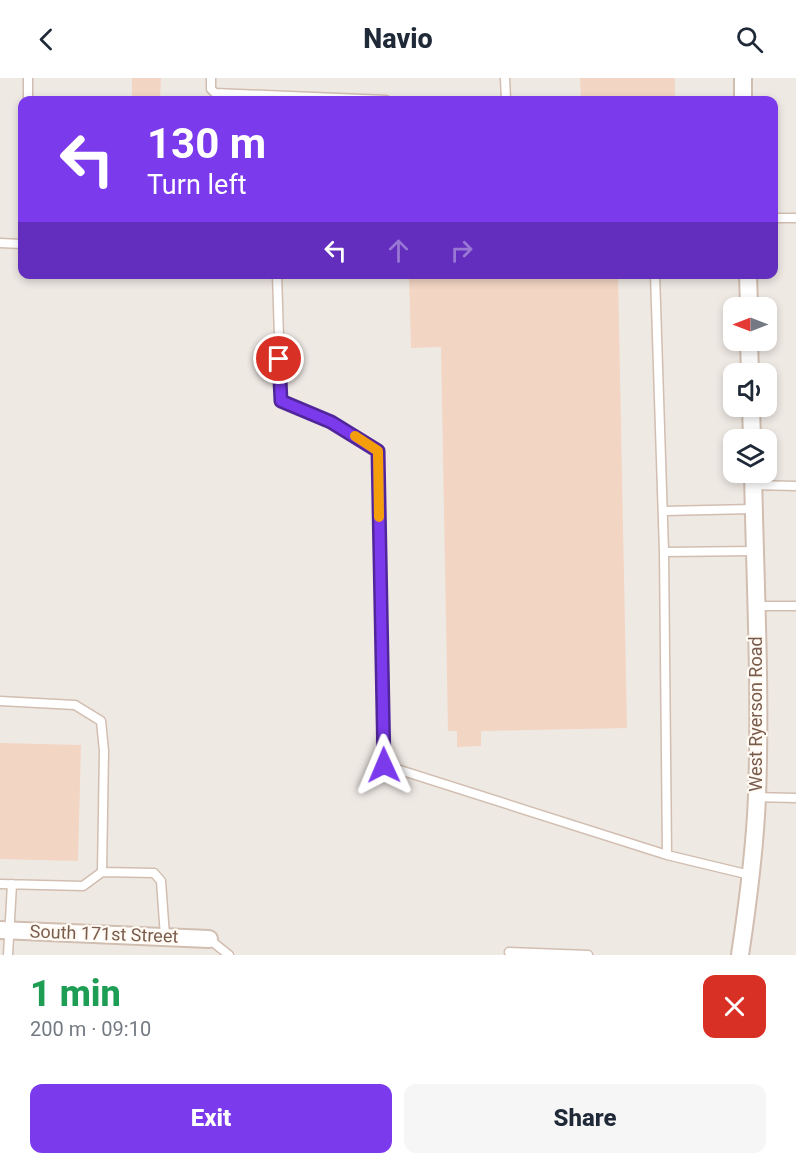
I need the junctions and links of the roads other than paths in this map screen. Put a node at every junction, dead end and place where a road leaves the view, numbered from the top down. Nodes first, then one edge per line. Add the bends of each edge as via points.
1 (28, 78) edge
2 (211, 78) edge
3 (505, 78) edge
4 (743, 78) edge
5 (28, 96) edge
6 (288, 96) edge
7 (506, 96) edge
8 (743, 96) edge
9 (778, 218) edge
10 (796, 218) edge
11 (0, 243) edge
12 (18, 244) edge
13 (276, 279) edge
14 (655, 279) edge
15 (748, 279) edge
16 (749, 297) edge
17 (753, 483) edge
18 (777, 483) edge
19 (796, 486) edge
20 (753, 509) junction
21 (663, 511) junction
22 (754, 551) junction
23 (664, 552) junction
24 (755, 606) junction
25 (796, 606) edge
26 (0, 701) edge
27 (757, 797) junction
28 (796, 798) edge
29 (667, 855) junction
30 (102, 872) junction
31 (750, 875) junction
32 (0, 884) edge
33 (12, 884) junction
34 (5, 931) edge
35 (165, 936) junction
36 (209, 939) joint
37 (509, 952) dead end
38 (8, 955) edge
39 (229, 955) edge
40 (588, 955) edge
41 (740, 955) edge

1 - 5 lane
2 - 6 lane via 215,93
3 - 7 lane
4 - 8 street
9 - 10 lane
11 - 12 lane
13 - 29 lane via 281,401 331,422 378,451 384,765
14 - 21 lane
15 - 16 street
17 - 20 street, West Ryerson Road
18 - 19 lane
20 - 21 lane
20 - 22 street, West Ryerson Road
21 - 23 lane
22 - 23 lane
22 - 24 street, West Ryerson Road
23 - 29 lane
24 - 25 lane
24 - 27 street, West Ryerson Road
26 - 30 lane via 75,705 101,721
27 - 28 lane
27 - 31 street, West Ryerson Road
29 - 31 lane
30 - 33 lane via 82,886
30 - 35 lane via 154,873 161,881
31 - 41 street, West Ryerson Road
32 - 33 lane
33 - 34 lane
34 - 35 street, South 171st Street
34 - 38 lane
35 - 36 street, South 171st Street
36 - 39 lane
37 - 40 lane

